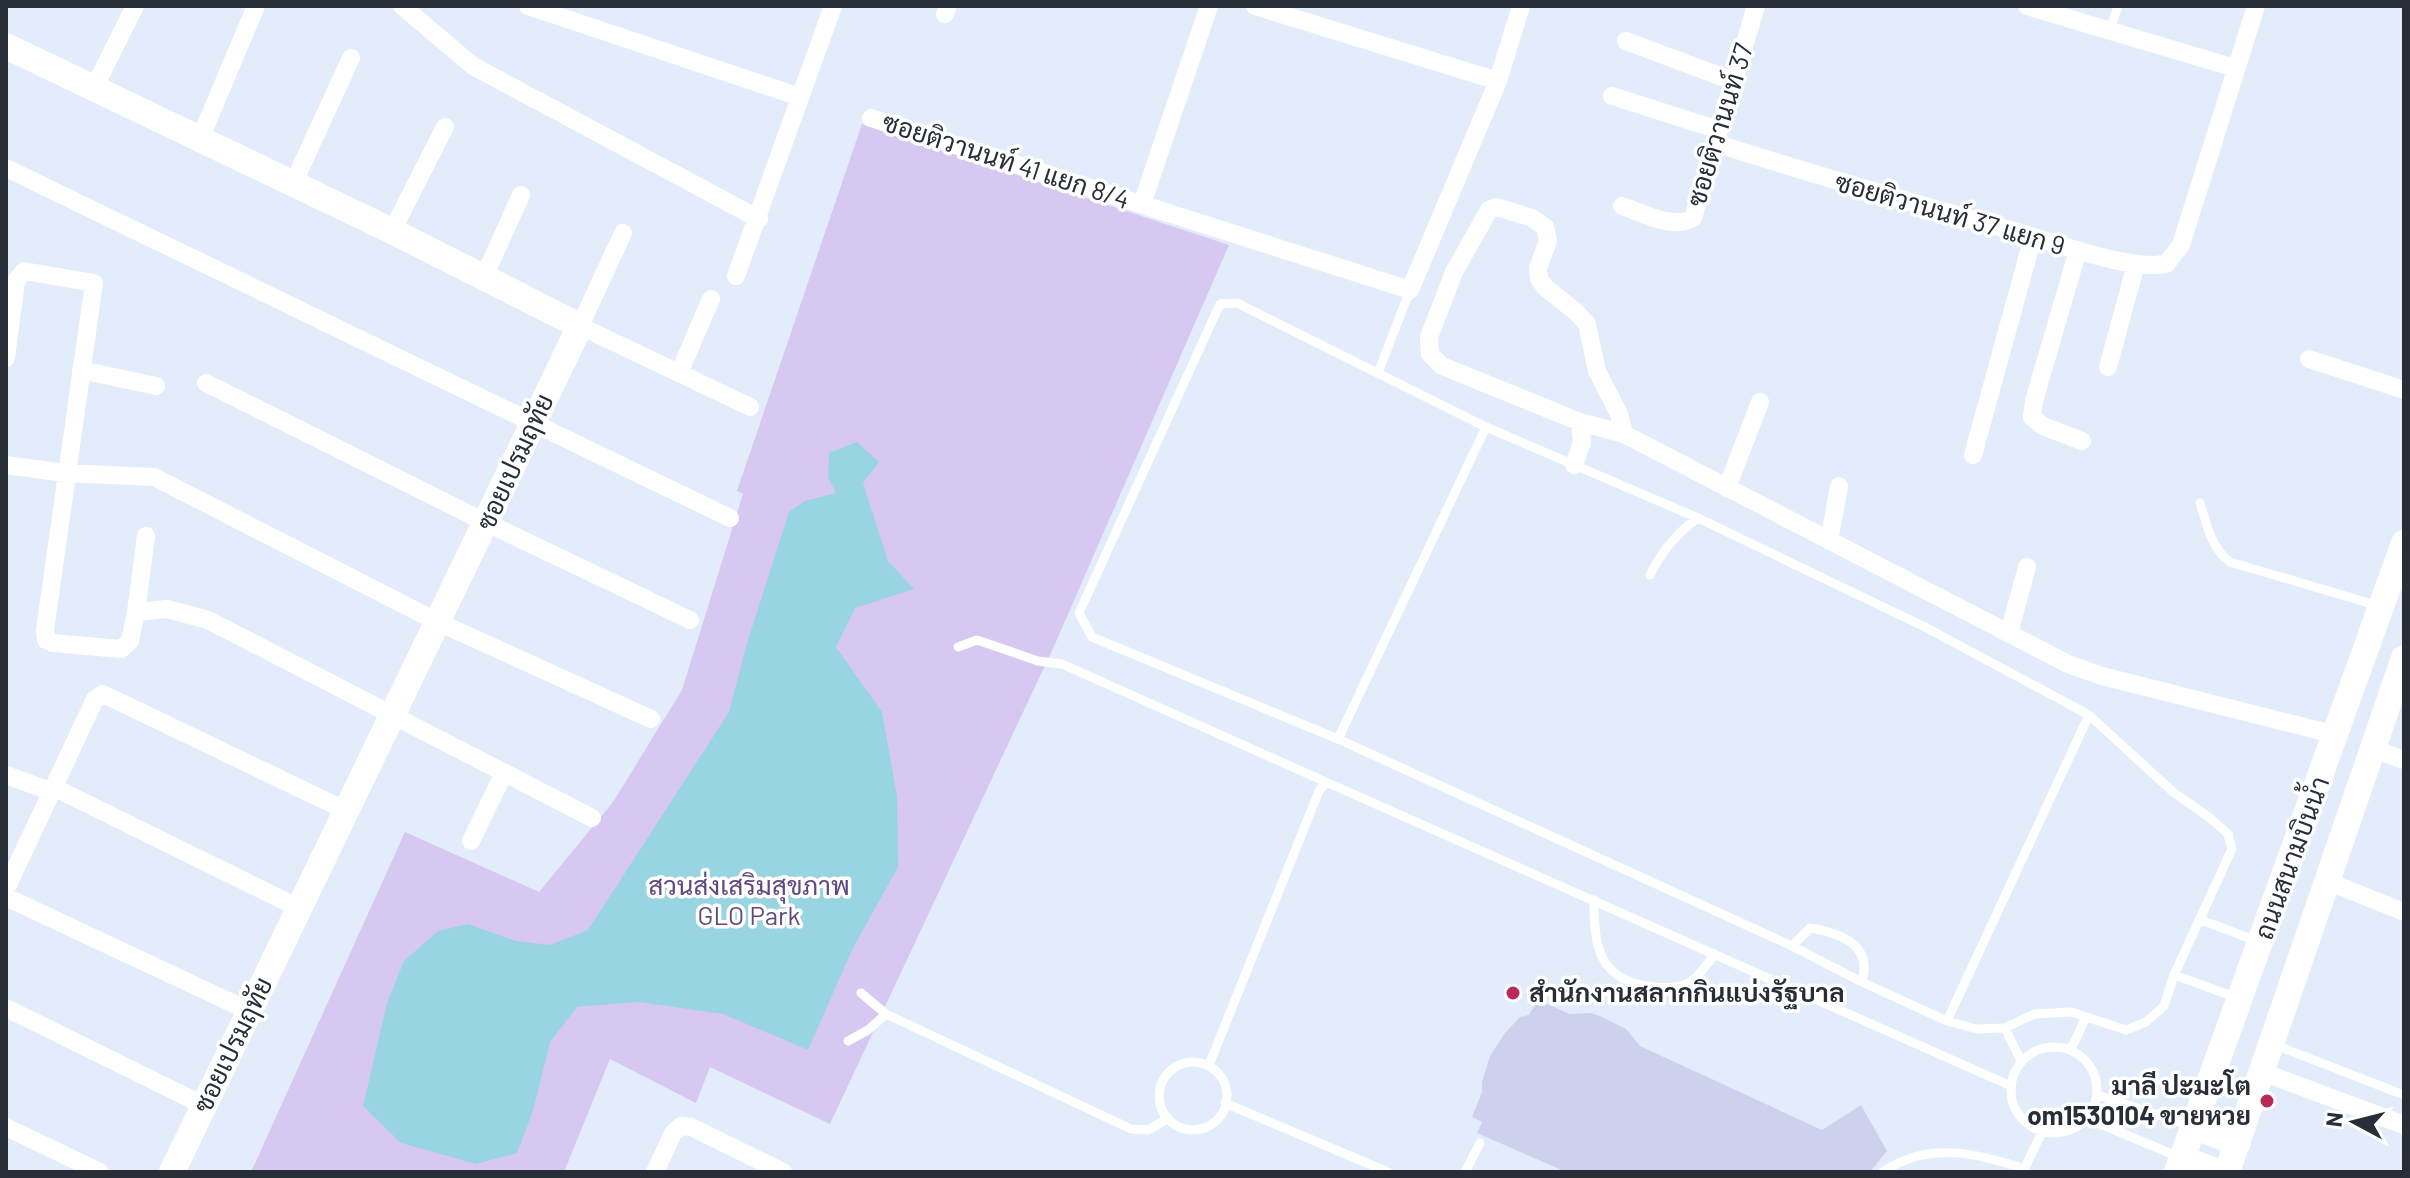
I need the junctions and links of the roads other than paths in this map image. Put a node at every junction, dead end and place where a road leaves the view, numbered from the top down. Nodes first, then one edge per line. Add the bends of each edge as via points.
1 (135, 6) edge
2 (256, 6) edge
3 (402, 6) edge
4 (528, 6) edge
5 (833, 6) edge
6 (1209, 6) edge
7 (1255, 6) edge
8 (1521, 6) edge
9 (1756, 6) edge
10 (2027, 6) edge
11 (2118, 6) edge
12 (2256, 6) edge
13 (2110, 30) junction
14 (1626, 41) dead end
15 (9, 51) edge
16 (351, 58) dead end
17 (2235, 68) junction
18 (1498, 81) junction
19 (1733, 81) junction
20 (94, 88) junction
21 (1612, 96) dead end
22 (800, 97) junction
23 (871, 118) dead end
24 (445, 127) dead end
25 (1717, 136) junction
26 (200, 139) junction
27 (6, 168) edge
28 (293, 184) junction
29 (521, 195) dead end
30 (1142, 204) junction
31 (1622, 206) dead end
32 (759, 219) junction
33 (392, 231) junction
34 (623, 233) dead end
35 (2033, 237) junction
36 (2078, 250) junction
37 (2136, 264) junction
38 (736, 276) dead end
39 (484, 277) junction
40 (1410, 290) junction
41 (711, 299) dead end
42 (580, 326) junction
43 (6, 358) edge
44 (2309, 359) dead end
45 (2108, 367) dead end
46 (81, 370) junction
47 (679, 373) junction
48 (1378, 373) junction
49 (206, 383) dead end
50 (156, 386) dead end
51 (2404, 390) edge
52 (1760, 402) dead end
53 (750, 407) dead end
54 (1580, 422) junction
55 (534, 423) junction
56 (1486, 427) junction
57 (1624, 434) junction
58 (2082, 441) dead end
59 (1973, 455) dead end
60 (6, 465) edge
61 (1574, 465) junction
62 (65, 473) junction
63 (1839, 486) dead end
64 (1727, 488) junction
65 (2200, 503) dead end
66 (730, 518) dead end
67 (1698, 518) junction
68 (487, 523) junction
69 (146, 536) dead end
70 (1829, 541) junction
71 (2404, 543) edge
72 (2027, 567) dead end
73 (1650, 575) dead end
74 (2382, 607) junction
75 (136, 612) junction
76 (690, 620) dead end
77 (438, 622) junction
78 (2009, 633) junction
79 (958, 647) dead end
80 (2404, 658) edge
81 (2089, 715) junction
82 (391, 716) junction
83 (651, 719) dead end
84 (2337, 735) junction
85 (1338, 739) junction
86 (2371, 748) junction
87 (2404, 760) edge
88 (504, 773) junction
89 (6, 775) edge
90 (1326, 782) junction
91 (54, 790) junction
92 (347, 811) junction
93 (592, 818) dead end
94 (471, 841) dead end
95 (2329, 882) junction
96 (6, 889) edge
97 (6, 897) edge
98 (1594, 900) junction
99 (299, 908) junction
100 (2404, 912) edge
101 (2199, 919) junction
102 (2261, 942) junction
103 (1792, 946) junction
104 (1715, 954) junction
105 (2174, 975) junction
106 (1862, 982) junction
107 (861, 993) dead end
108 (2241, 999) junction
109 (6, 1008) edge
110 (249, 1011) junction
111 (886, 1014) junction
112 (2086, 1017) junction
113 (1947, 1021) junction
114 (2005, 1028) junction
115 (848, 1041) dead end
116 (2272, 1043) junction
117 (2071, 1049) junction
118 (2021, 1061) junction
119 (1209, 1065) junction
120 (2262, 1072) junction
121 (2011, 1086) junction
122 (2097, 1095) junction
123 (2404, 1095) edge
124 (1225, 1103) junction
125 (203, 1105) junction
126 (2086, 1118) junction
127 (1167, 1119) junction
128 (2404, 1125) edge
129 (2193, 1126) junction
130 (6, 1127) edge
131 (2042, 1132) junction
132 (1480, 1143) dead end
133 (2238, 1143) junction
134 (2180, 1165) edge
135 (2024, 1170) edge
136 (100, 1172) edge
137 (172, 1172) edge
138 (655, 1172) edge
139 (783, 1172) edge
140 (1388, 1172) edge
141 (1465, 1172) edge
142 (1883, 1172) edge
143 (2217, 1172) edge
144 (2227, 1172) edge

1 - 20 street
2 - 26 street
3 - 32 street via 473,66
4 - 22 street
5 - 22 street
6 - 30 street
7 - 18 street
8 - 18 street
9 - 19 street, ซอยติวานนท์ 37
10 - 13 street
11 - 13 lane
12 - 17 street
13 - 17 street
14 - 19 street
15 - 20 street
16 - 28 street
17 - 37 street, ซอยติวานนท์ 37 แยก 9 via 2181,245 2166,264
18 - 40 street
19 - 25 street, ซอยติวานนท์ 37
20 - 26 street
21 - 25 street, ซอยติวานนท์ 37 แยก 9
22 - 32 street
23 - 30 street, ซอยติวานนท์ 41 แยก 8/4
24 - 33 street
25 - 31 street, ซอยติวานนท์ 37 via 1693,218 1675,224
25 - 35 street, ซอยติวานนท์ 37 แยก 9 via 1837,182
26 - 28 street
27 - 55 street
28 - 33 street
29 - 39 street
30 - 40 street, ซอยติวานนท์ 41 แยก 8/4
32 - 38 street
33 - 39 street
34 - 42 street
35 - 36 street, ซอยติวานนท์ 37 แยก 9
35 - 59 street
36 - 37 street, ซอยติวานนท์ 37 แยก 9
36 - 58 street via 2032,417
37 - 45 street
39 - 42 street
40 - 48 lane
41 - 47 street
42 - 47 street
42 - 55 street, ซอยเปรมฤทัย
43 - 46 street via 16,281 24,271 94,283
44 - 51 street
46 - 50 street
46 - 62 street
47 - 53 street
48 - 56 lane
48 - 85 lane via 1237,303 1220,304 1079,613 1092,637
49 - 68 street
52 - 64 street
54 - 57 street
54 - 57 street via 1442,366 1430,354 1429,337 1454,272 1489,210 1497,207 1545,227 1548,241 1539,279 1587,324 1597,371
54 - 61 street via 1582,442
55 - 66 street
55 - 68 street, ซอยเปรมฤทัย
56 - 61 lane
56 - 85 lane
57 - 64 street
60 - 62 street
61 - 67 lane
62 - 75 street via 46,640 121,649 130,641
62 - 77 street via 154,477
63 - 70 street
64 - 70 street
65 - 74 lane via 2213,544 2230,562
67 - 73 lane via 1668,544
67 - 81 lane via 1925,627
68 - 76 street
68 - 77 street, ซอยเปรมฤทัย
69 - 75 street
70 - 78 street
71 - 74 street, ถนนสนามบินน้ำ
72 - 78 street
74 - 84 street, ถนนสนามบินน้ำ
75 - 82 street via 167,609 208,620
77 - 82 street, ซอยเปรมฤทัย
77 - 83 street
78 - 84 street via 2102,676
79 - 90 lane via 977,640 1062,664
80 - 86 street, ถนนสนามบินน้ำ
81 - 101 lane via 2228,834 2232,849
81 - 113 lane
82 - 88 street
82 - 92 street, ซอยเปรมฤทัย
84 - 86 street
84 - 102 street, ถนนสนามบินน้ำ
85 - 103 lane
86 - 87 street
86 - 95 street, ถนนสนามบินน้ำ
88 - 93 street
88 - 94 street
89 - 91 street
90 - 98 lane
90 - 119 lane
91 - 92 street via 95,699 103,694
91 - 96 street
91 - 99 street
92 - 99 street, ซอยเปรมฤทัย
95 - 100 street
95 - 116 street, ถนนสนามบินน้ำ
97 - 110 street
98 - 104 lane
98 - 104 lane via 1594,937 1617,976 1661,988 1689,983
99 - 110 street, ซอยเปรมฤทัย
101 - 102 lane
101 - 105 lane
102 - 108 street, ถนนสนามบินน้ำ
103 - 106 lane
103 - 106 lane via 1810,928 1853,943 1866,968
104 - 121 lane
105 - 108 lane
105 - 112 lane via 2164,1006 2146,1022 2126,1030
106 - 113 lane
107 - 111 lane
108 - 129 street, ถนนสนามบินน้ำ
109 - 125 street
110 - 125 street, ซอยเปรมฤทัย
111 - 115 lane
111 - 127 lane via 1131,1129 1148,1130
112 - 114 lane via 2071,1012 2034,1014
112 - 117 lane
113 - 114 lane via 1977,1029
114 - 118 lane
116 - 120 street, ถนนสนามบินน้ำ
116 - 123 lane
117 - 118 lane via 2044,1047
117 - 122 lane via 2091,1067
118 - 121 lane
119 - 124 lane via 1225,1082
119 - 127 lane via 1186,1063 1166,1075 1159,1098
120 - 128 street
120 - 133 street, ถนนสนามบินน้ำ
121 - 131 lane via 2018,1115
122 - 126 lane
122 - 129 lane
124 - 127 lane via 1222,1116 1206,1129 1185,1130
124 - 140 lane
125 - 137 street, ซอยเปรมฤทัย
126 - 131 lane via 2072,1130
126 - 134 lane
129 - 133 street
129 - 134 street, ถนนสนามบินน้ำ
130 - 136 street
131 - 135 lane
132 - 141 lane
133 - 144 street, ถนนสนามบินน้ำ
134 - 143 street
135 - 142 lane via 1985,1156 1942,1152 1899,1162
138 - 139 street via 681,1126

